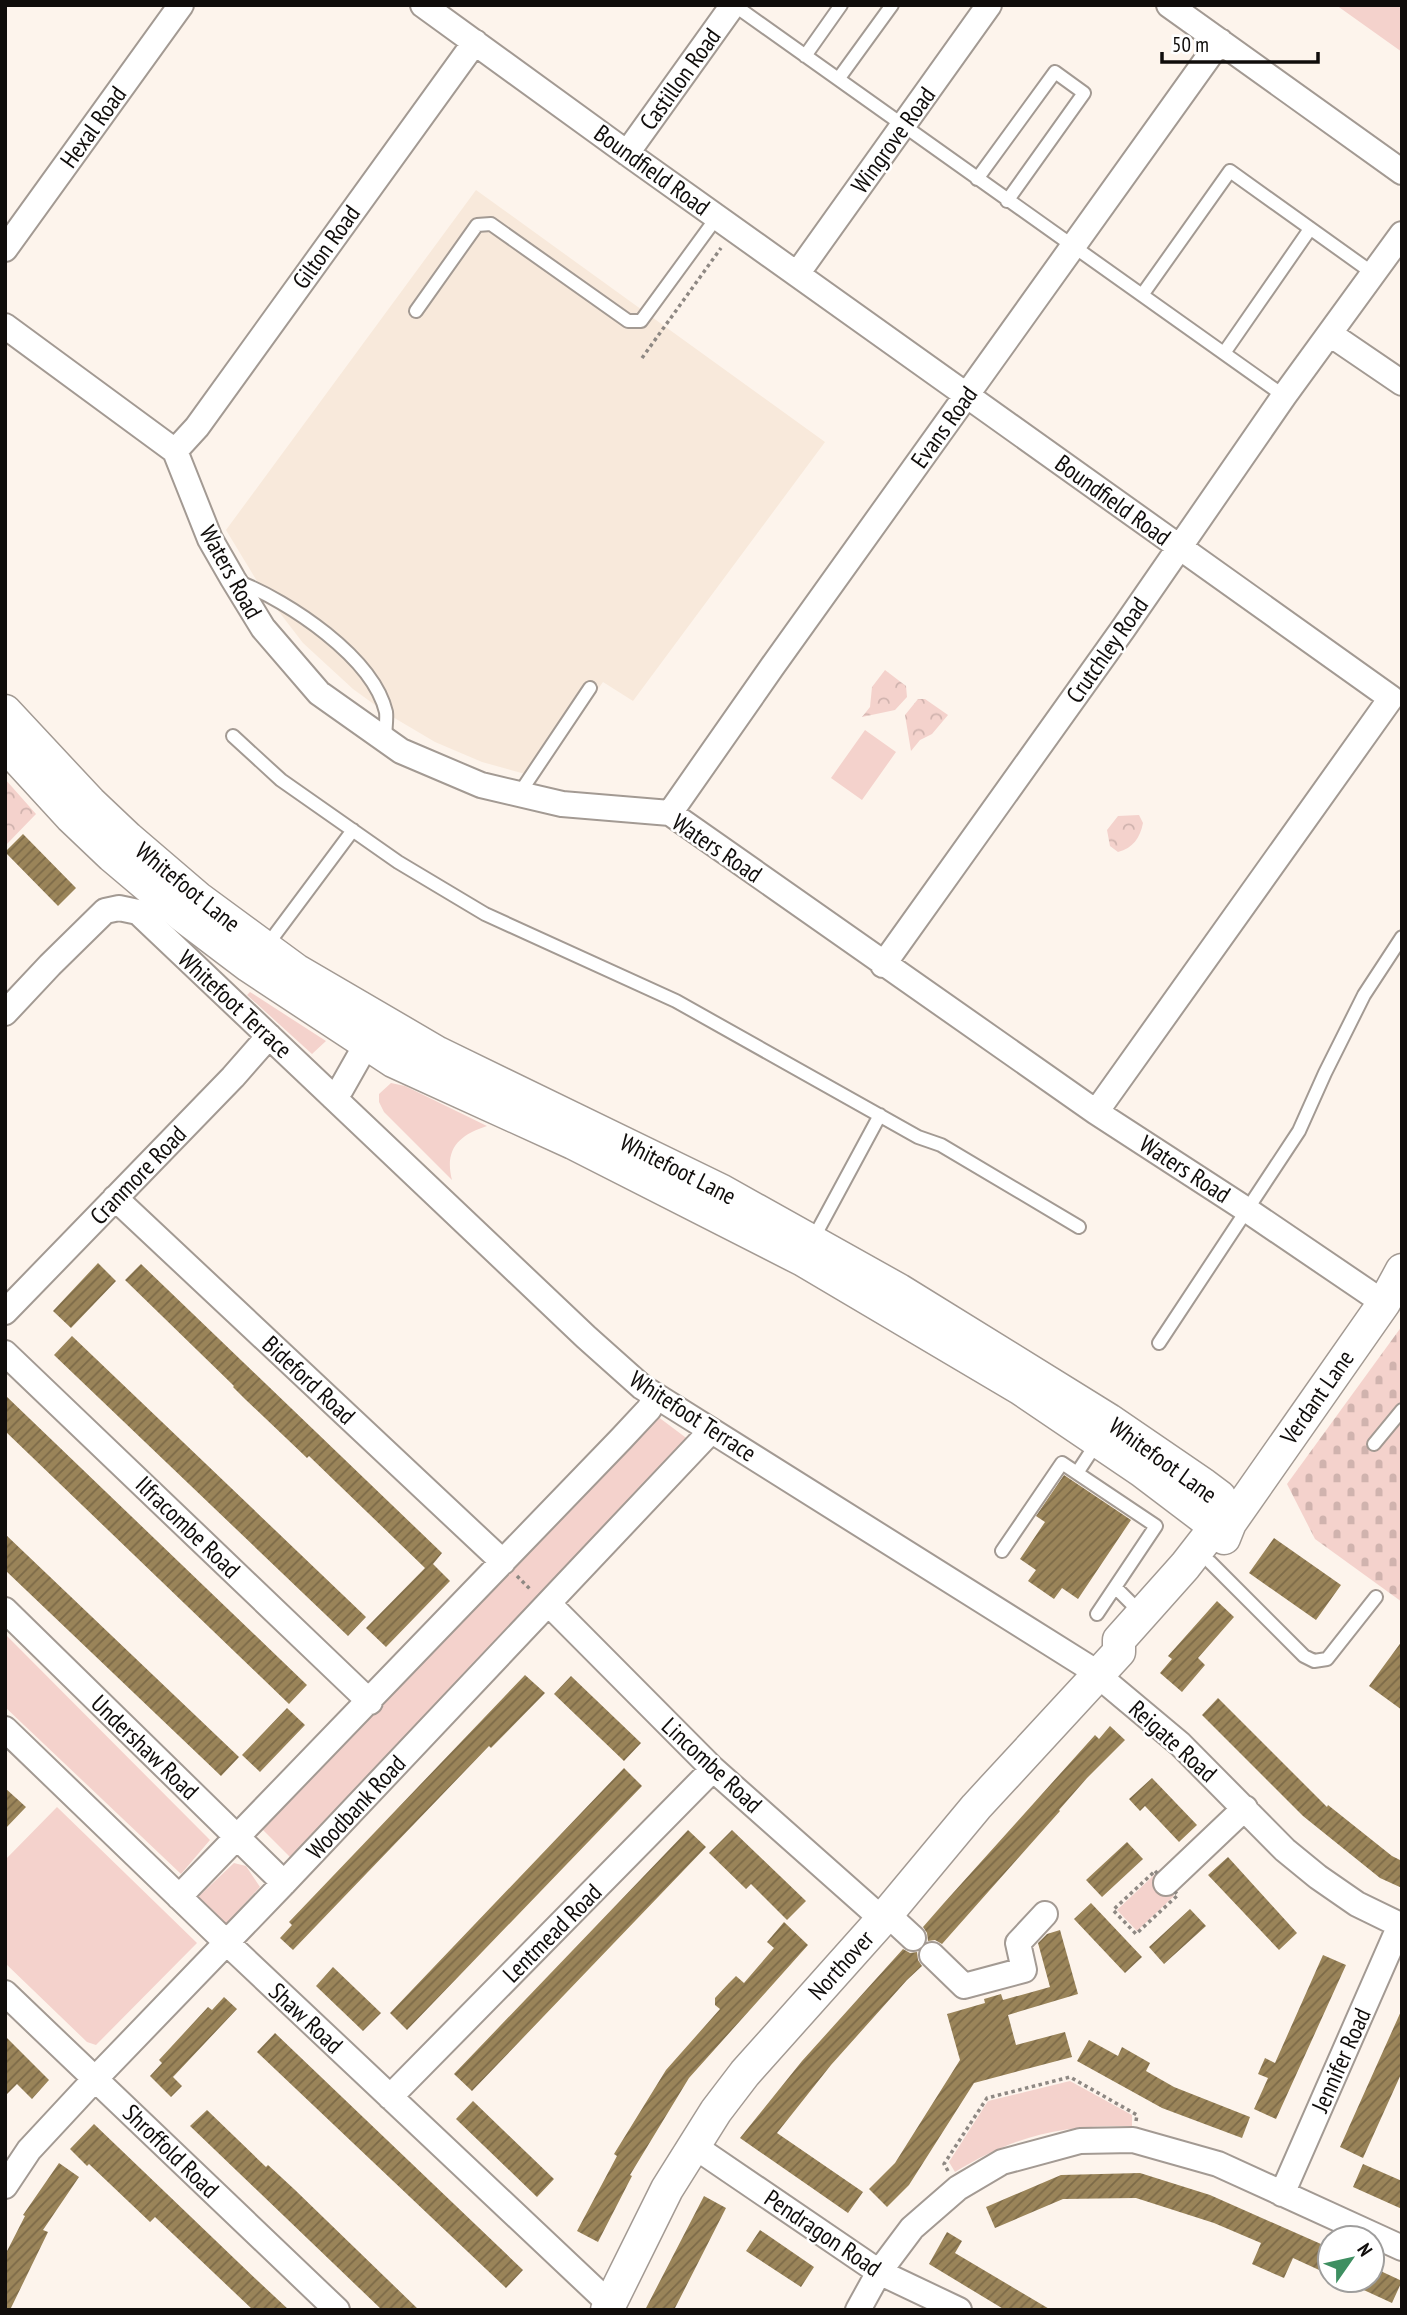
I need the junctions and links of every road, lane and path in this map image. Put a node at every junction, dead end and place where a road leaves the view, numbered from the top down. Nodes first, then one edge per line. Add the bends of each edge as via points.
1 (181, 5) edge
2 (424, 5) edge
3 (733, 5) edge
4 (841, 5) edge
5 (892, 5) edge
6 (989, 5) edge
7 (1169, 5) edge
8 (1220, 41) junction
9 (475, 42) junction
10 (805, 56) junction
11 (839, 78) junction
12 (903, 127) junction
13 (627, 153) junction
14 (1402, 172) edge
15 (977, 179) junction
16 (1007, 201) junction
17 (726, 223) junction
18 (1310, 229) junction
19 (1402, 234) edge
20 (1072, 246) junction
21 (5, 249) edge
22 (797, 274) junction
23 (1374, 274) junction
24 (1142, 295) junction
25 (416, 311) dead end
26 (5, 326) edge
27 (1330, 334) junction
28 (1224, 353) junction
29 (642, 358) dead end
30 (1402, 383) edge
31 (967, 396) junction
32 (1284, 397) junction
33 (175, 451) junction
34 (1178, 547) junction
35 (233, 579) junction
36 (590, 688) dead end
37 (1396, 696) edge
38 (5, 711) edge
39 (233, 736) dead end
40 (385, 739) junction
41 (5, 745) edge
42 (519, 794) junction
43 (670, 813) junction
44 (353, 830) junction
45 (120, 847) junction
46 (1402, 937) edge
47 (265, 948) junction
48 (883, 965) junction
49 (5, 1013) edge
50 (374, 1033) junction
51 (269, 1036) junction
52 (333, 1097) junction
53 (1096, 1112) junction
54 (880, 1115) junction
55 (115, 1198) junction
56 (1247, 1210) junction
57 (1079, 1227) dead end
58 (808, 1250) junction
59 (1402, 1270) edge
60 (1384, 1303) junction
61 (5, 1312) edge
62 (1159, 1343) dead end
63 (5, 1353) edge
64 (656, 1396) junction
65 (1402, 1410) edge
66 (711, 1431) junction
67 (1098, 1441) junction
68 (1374, 1444) dead end
69 (1077, 1474) junction
70 (1230, 1523) junction
71 (1002, 1551) dead end
72 (503, 1562) junction
73 (1210, 1562) junction
74 (1115, 1587) junction
75 (1376, 1597) dead end
76 (548, 1605) junction
77 (5, 1610) edge
78 (1097, 1614) dead end
79 (1142, 1614) junction
80 (1109, 1664) junction
81 (370, 1702) junction
82 (5, 1730) edge
83 (713, 1769) junction
84 (1245, 1808) junction
85 (237, 1837) junction
86 (284, 1883) junction
87 (1166, 1883) junction
88 (179, 1897) junction
89 (1045, 1914) dead end
90 (885, 1916) junction
91 (1401, 1925) edge
92 (914, 1938) dead end
93 (226, 1942) junction
94 (932, 1955) dead end
95 (5, 1993) edge
96 (95, 2079) junction
97 (390, 2097) junction
98 (1133, 2140) junction
99 (694, 2146) junction
100 (5, 2186) edge
101 (958, 2188) junction
102 (1282, 2194) junction
103 (1402, 2248) edge
104 (879, 2272) junction
105 (608, 2307) edge
106 (338, 2310) edge
107 (858, 2310) edge
108 (958, 2310) edge

1 - 21 street, Hexal Road
2 - 9 street, Boundfield Road
3 - 10 lane
3 - 13 street, Castillon Road
4 - 10 lane
5 - 11 lane
6 - 12 street, Wingrove Road
7 - 8 street
8 - 14 street
8 - 20 street, Evans Road
9 - 13 street, Boundfield Road
9 - 33 street, Gilton Road via 197,427
10 - 11 lane
11 - 12 lane
12 - 15 lane
12 - 22 street, Wingrove Road
13 - 17 street, Boundfield Road
15 - 16 lane
15 - 16 lane via 1055,72 1084,93
16 - 20 lane
17 - 22 street, Boundfield Road
17 - 25 lane via 641,321 628,321 491,224 477,225
17 - 29 path
18 - 23 lane
18 - 24 lane via 1230,171
18 - 28 lane
19 - 23 street, Crutchley Road
20 - 24 lane
20 - 31 street, Evans Road
22 - 31 street, Boundfield Road
23 - 27 street, Crutchley Road
24 - 28 lane
26 - 33 street
27 - 30 street
27 - 32 street, Crutchley Road
28 - 32 lane
31 - 34 street, Boundfield Road
31 - 43 street, Evans Road
32 - 34 street, Crutchley Road
33 - 35 street, Waters Road via 210,539
34 - 37 street, Boundfield Road
34 - 48 street, Crutchley Road
35 - 40 street, Waters Road via 263,628 319,693
35 - 40 lane via 291,607 360,665 386,713
36 - 42 lane
37 - 53 street, Boundfield Road
38 - 45 street, Whitefoot Lane via 90,802
39 - 44 lane via 281,780
40 - 42 street, Waters Road via 401,751 481,785
41 - 45 street, Whitefoot Lane via 71,817
42 - 43 street, Waters Road via 562,804
43 - 48 street, Waters Road
44 - 47 lane
44 - 54 lane via 398,863 485,914 676,1001
45 - 47 street, Whitefoot Lane
45 - 50 street, Whitefoot Lane via 183,916 249,966
46 - 56 lane via 1364,995 1299,1131
47 - 50 street, Whitefoot Lane
48 - 53 street, Waters Road
49 - 51 street, Whitefoot Terrace via 106,911 119,908 138,912
50 - 52 street
50 - 58 street, Whitefoot Lane via 438,1053 722,1191
51 - 52 street, Whitefoot Terrace
51 - 55 street, Cranmore Road
52 - 64 street, Whitefoot Terrace via 586,1337
53 - 56 street, Waters Road
54 - 57 lane via 941,1145
54 - 58 lane
55 - 61 street, Cranmore Road
55 - 72 street, Bideford Road
56 - 60 street, Waters Road
56 - 62 lane
58 - 67 street, Whitefoot Lane
58 - 70 street, Whitefoot Lane via 958,1325 1109,1420 1220,1497
59 - 60 street, Verdant Lane
60 - 70 street, Verdant Lane
63 - 81 street, Ilfracombe Road
64 - 66 street, Whitefoot Terrace
64 - 72 street via 649,1409
65 - 68 lane
66 - 76 street, Woodbank Road
66 - 80 street, Whitefoot Terrace via 1082,1662
67 - 69 lane
67 - 70 street, Whitefoot Lane via 1204,1518
69 - 71 lane via 1062,1463
69 - 74 lane via 1156,1526
70 - 73 street, Northover
70 - 79 street, Northover via 1206,1539
72 - 76 path
72 - 81 street
73 - 75 lane via 1314,1661 1327,1659
73 - 80 street, Northover via 1131,1650
74 - 78 lane
74 - 79 lane
76 - 83 street, Lincombe Road
76 - 86 street, Woodbank Road
77 - 85 street, Undershaw Road
79 - 80 street, Northover via 1119,1640
80 - 84 street, Reigate Road
80 - 90 street, Northover via 976,1807
81 - 85 street
82 - 88 street, Shaw Road
83 - 90 street, Lincombe Road
83 - 97 street, Lentmead Road
84 - 87 street
84 - 91 street, Reigate Road via 1318,1877 1357,1904
85 - 86 street, Undershaw Road
85 - 88 street
86 - 93 street, Woodbank Road
87 - 87 path via 1178,1895 1136,1934 1113,1910 1155,1871
88 - 93 street, Shaw Road
89 - 94 street via 1018,1943 1024,1970 964,1986
90 - 92 street, Lincombe Road
90 - 99 street, Northover via 745,2073
91 - 102 street, Jennifer Road
93 - 96 street, Woodbank Road
93 - 97 street, Shaw Road
95 - 96 street, Shroffold Road
96 - 100 street, Woodbank Road via 29,2150
96 - 106 street, Shroffold Road
97 - 105 street, Shaw Road
98 - 101 street via 1080,2141 1002,2162
98 - 101 path via 1137,2115 1070,2077 987,2098 944,2164
98 - 102 street via 1218,2164
99 - 104 street, Pendragon Road
99 - 105 street, Northover via 667,2189
101 - 104 street via 912,2228
102 - 103 street
104 - 107 street
104 - 108 street, Pendragon Road

